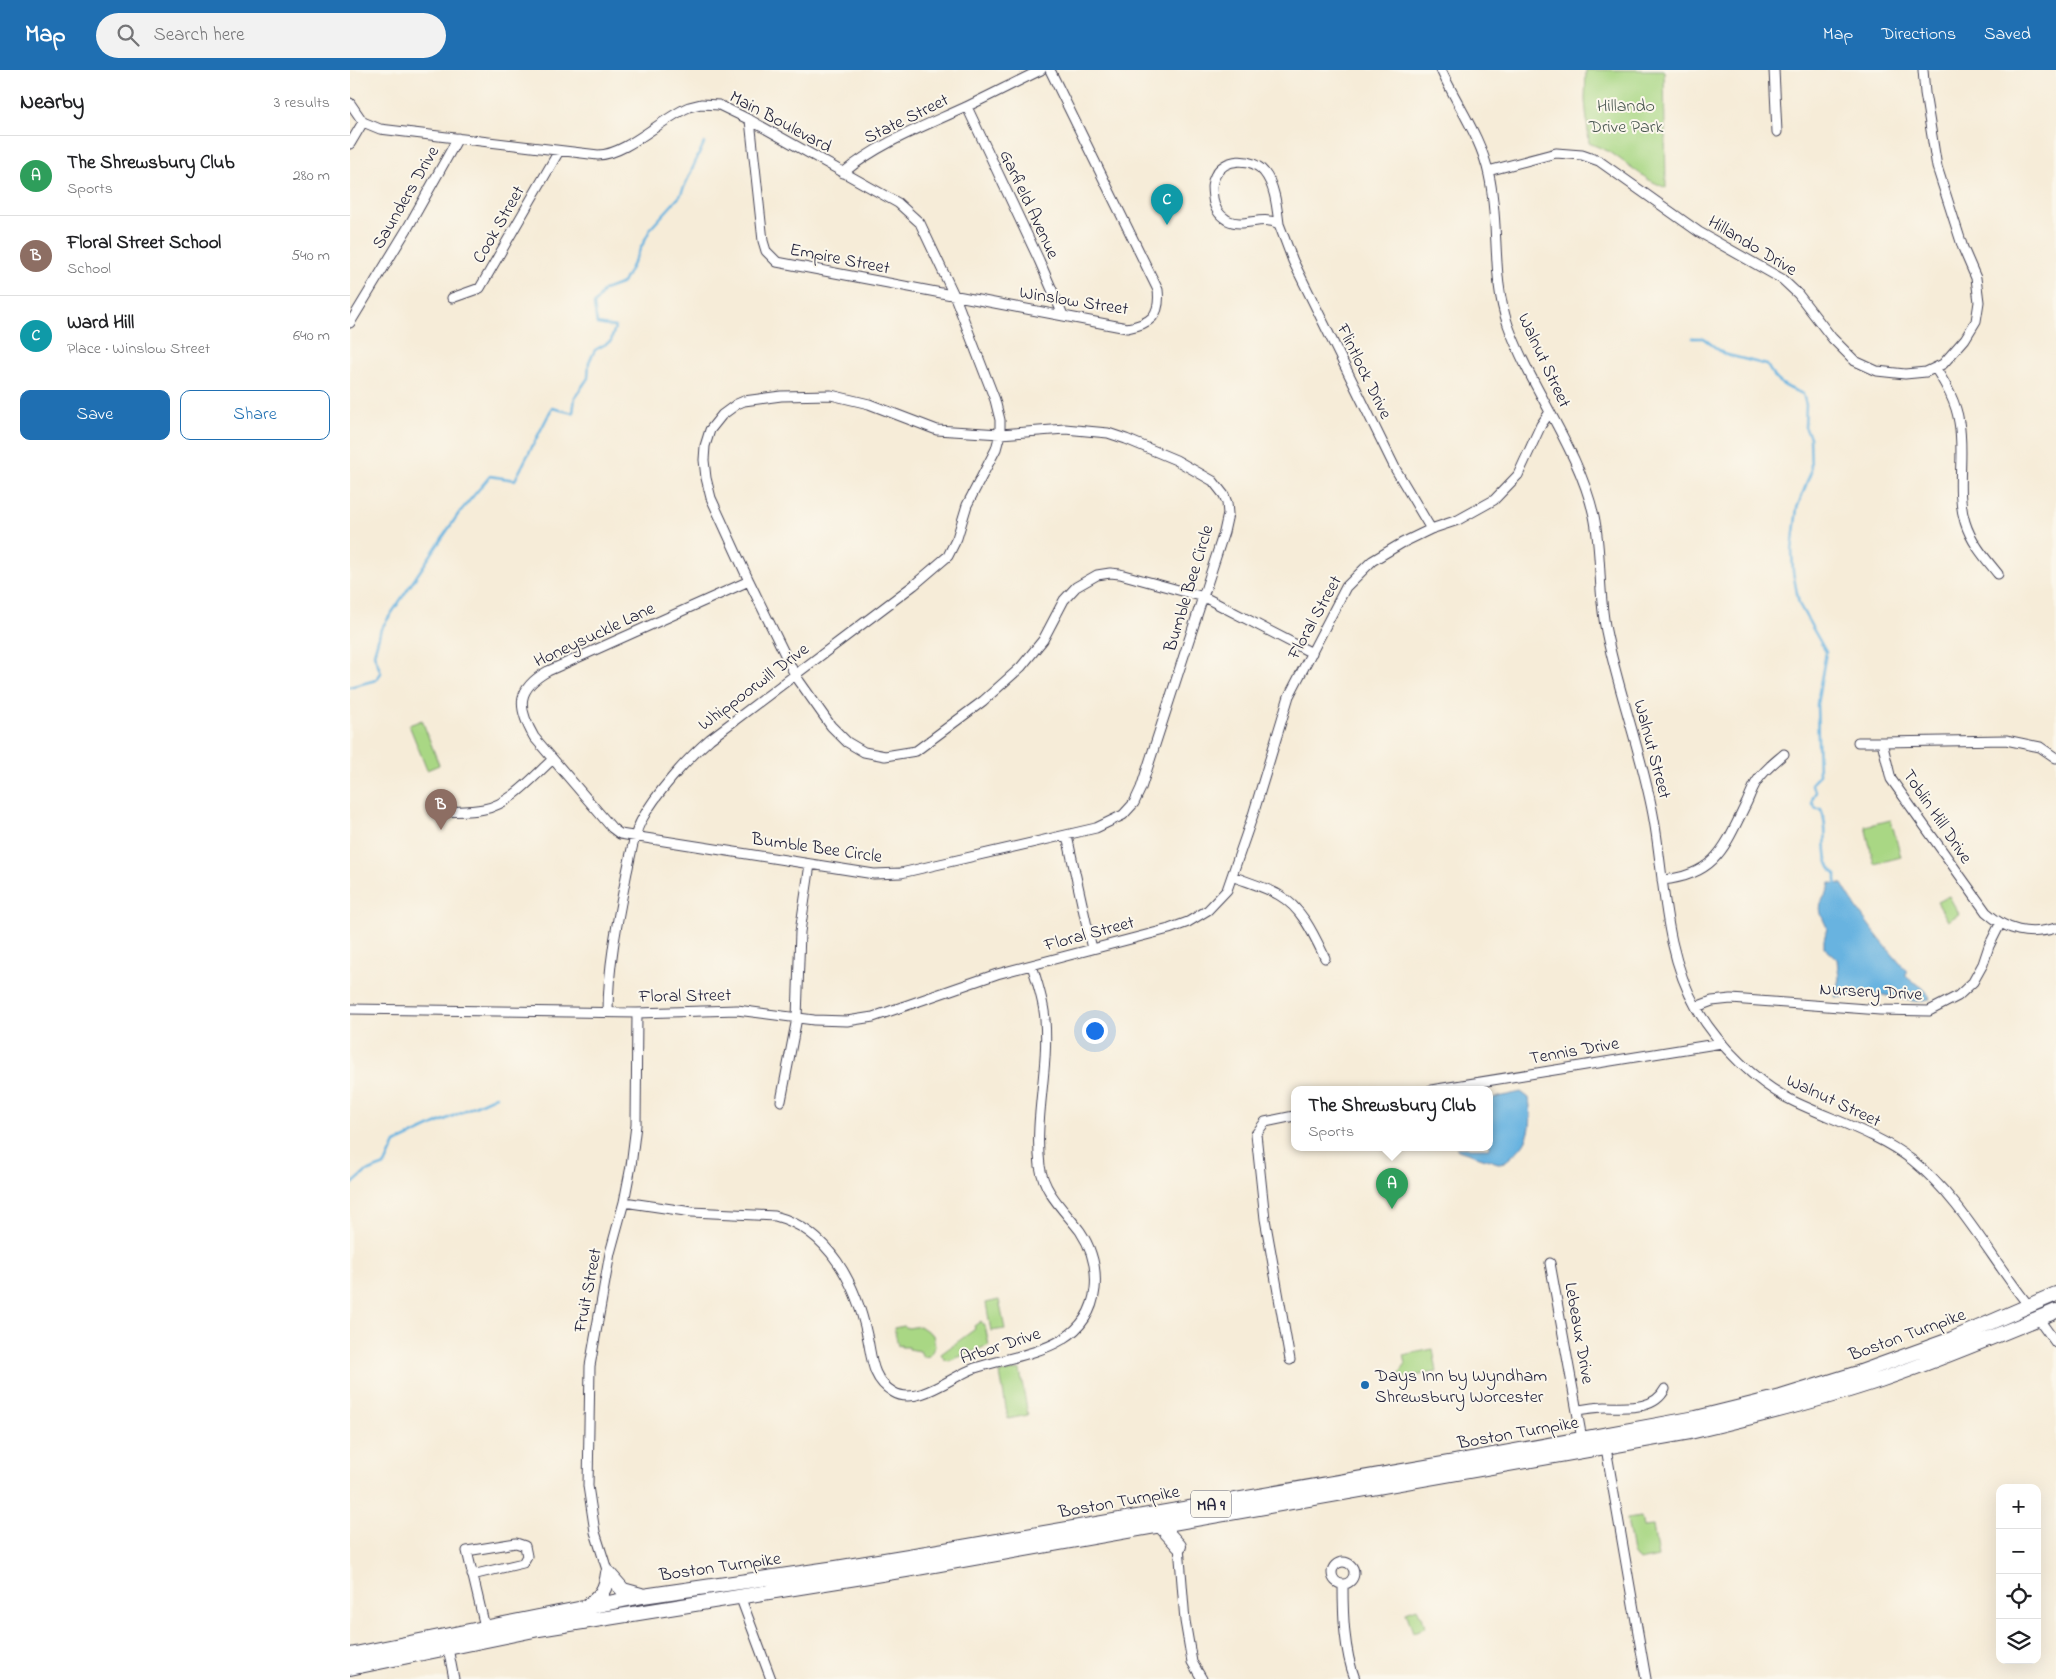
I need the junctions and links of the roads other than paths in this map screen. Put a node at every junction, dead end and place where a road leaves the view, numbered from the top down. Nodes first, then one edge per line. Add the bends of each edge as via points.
1 (1041, 70) edge
2 (1050, 70) edge
3 (1441, 70) edge
4 (1774, 70) edge
5 (1923, 70) edge
6 (350, 103) edge
7 (967, 107) junction
8 (750, 120) junction
9 (363, 122) junction
10 (1778, 132) dead end
11 (458, 138) junction
12 (350, 144) edge
13 (559, 151) junction
14 (1488, 171) junction
15 (843, 173) junction
16 (1280, 224) junction
17 (955, 297) junction
18 (452, 298) dead end
19 (1063, 316) junction
20 (350, 323) edge
21 (1936, 369) junction
22 (1550, 412) junction
23 (1000, 434) junction
24 (1431, 529) junction
25 (1998, 574) dead end
26 (749, 581) junction
27 (1204, 597) junction
28 (1312, 653) junction
29 (795, 675) junction
30 (1858, 742) dead end
31 (1882, 742) junction
32 (1784, 754) dead end
33 (2056, 758) edge
34 (553, 759) junction
35 (441, 812) dead end
36 (1066, 836) junction
37 (635, 838) junction
38 (810, 864) junction
39 (1232, 876) junction
40 (1662, 880) junction
41 (2000, 924) junction
42 (2056, 928) edge
43 (1092, 949) junction
44 (1325, 958) dead end
45 (1032, 965) junction
46 (1696, 1007) junction
47 (350, 1009) edge
48 (608, 1012) junction
49 (637, 1013) junction
50 (797, 1018) junction
51 (1722, 1043) junction
52 (1456, 1086) edge
53 (781, 1101) dead end
54 (1291, 1117) edge
55 (624, 1202) junction
56 (1550, 1263) dead end
57 (2056, 1294) edge
58 (2029, 1306) junction
59 (2056, 1311) edge
60 (2038, 1318) junction
61 (2056, 1343) edge
62 (1290, 1360) dead end
63 (1665, 1389) dead end
64 (1577, 1410) junction
65 (1582, 1439) junction
66 (1606, 1448) junction
67 (1187, 1520) junction
68 (1160, 1525) junction
69 (1179, 1546) junction
70 (608, 1573) junction
71 (472, 1575) junction
72 (1343, 1585) dead end
73 (643, 1596) junction
74 (740, 1596) junction
75 (585, 1607) junction
76 (485, 1627) junction
77 (448, 1648) junction
78 (350, 1655) edge
79 (350, 1668) edge
80 (454, 1679) edge
81 (771, 1679) edge
82 (1202, 1679) edge
83 (1354, 1679) edge
84 (1646, 1679) edge

1 - 7 street, State Street
2 - 19 street, Winslow Street via 1120,210 1159,297 1154,316 1140,326 1127,328
3 - 14 street, Walnut Street via 1474,134
4 - 10 street
5 - 21 street via 1937,167 1976,278 1978,302 1978,314 1970,333
6 - 9 street
7 - 15 street, State Street via 921,126 858,161
7 - 19 street, Garfield Avenue
8 - 13 street, Main Boulevard via 720,106 701,104 682,110 623,148 608,154 598,156
8 - 15 street, Main Boulevard
8 - 17 street, Empire Street via 763,241 770,257 788,266
9 - 11 street, Main Boulevard via 380,129
9 - 12 street
11 - 13 street, Main Boulevard
11 - 20 street, Saunders Drive
13 - 18 street, Cook Street via 480,288
14 - 21 street, Hillando Drive via 1556,153 1582,155 1599,162 1699,232 1782,279 1844,352 1856,361 1877,371 1905,374
14 - 22 street, Walnut Street via 1505,315
15 - 17 street, Main Boulevard via 898,203 916,217
16 - 16 street, Flintlock Drive via 1268,219 1228,221 1220,215 1213,203 1215,174 1233,162 1255,164 1270,183
16 - 24 street, Flintlock Drive via 1293,261 1393,466
17 - 19 street, Winslow Street
17 - 23 street, Main Boulevard via 995,400
21 - 25 street via 1951,394 1959,422 1960,494 1964,522 1973,541
22 - 24 street, Floral Street via 1518,474 1505,490 1469,515
22 - 40 street, Walnut Street via 1581,474 1594,517 1605,626 1647,782
23 - 26 street, Bumble Bee Circle via 937,430 869,404 831,395 781,396 736,404 710,430 704,460 711,498
23 - 27 street, Bumble Bee Circle via 1065,430 1108,433 1176,460 1213,481 1224,495 1228,514
23 - 29 street, Whippoorwill Drive via 993,458 968,504 948,556 914,586
24 - 28 street, Floral Street via 1372,561 1351,580
26 - 29 street, Bumble Bee Circle
26 - 34 street, Honeysuckle Lane via 536,678 524,690 522,713 534,737
27 - 28 street, Bumble Bee Circle
27 - 29 street, Bumble Bee Circle via 1120,574 1097,575 1067,596 1043,640 1021,667 983,701 912,752 885,756 856,749 831,726
27 - 36 street, Bumble Bee Circle via 1134,803 1109,823
28 - 39 street, Floral Street via 1289,696
29 - 37 street, Whippoorwill Drive via 689,758 647,810
30 - 31 street
31 - 33 street, Toblin Hill Drive via 2006,740 2040,747
31 - 41 street, Toblin Hill Drive via 1891,779 1902,797 1978,902
32 - 40 street via 1757,782 1723,849 1710,863 1693,875
34 - 35 street via 516,792 497,804 484,809
34 - 37 street, Honeysuckle Lane via 612,828
36 - 38 street, Bumble Bee Circle via 901,874 874,874
36 - 43 street
37 - 38 street, Bumble Bee Circle
37 - 48 street, Whippoorwill Drive via 610,966
38 - 50 street via 800,932
39 - 43 street, Floral Street via 1222,897 1188,922
39 - 44 street via 1272,891 1290,903 1306,923
40 - 46 street, Walnut Street via 1677,964
41 - 42 street via 2034,931
41 - 46 street, Nursery Drive via 1973,982 1958,996 1929,1010 1880,1010 1731,999
43 - 45 street, Floral Street
45 - 50 street, Floral Street via 873,1017 847,1021
45 - 55 street, Arbor Drive via 1046,1022 1039,1130 1040,1168 1050,1194 1086,1242 1096,1278 1092,1306 1087,1315 1072,1333 1052,1345 972,1369 915,1396 902,1396 880,1381 863,1319 846,1276 830,1252 806,1229 775,1216 692,1212
46 - 51 street, Walnut Street
47 - 48 street, Floral Street
48 - 49 street, Floral Street
49 - 50 street, Floral Street via 737,1010
49 - 55 street, Fruit Street via 636,1126
50 - 53 street
51 - 52 street, Tennis Drive
51 - 58 street, Walnut Street via 1753,1075 1778,1094 1882,1140 1926,1172 1956,1203
54 - 62 street via 1265,1122 1256,1134 1265,1219
55 - 70 street, Fruit Street via 610,1253 590,1366 588,1486 594,1526
56 - 64 street, Lebeaux Drive
57 - 58 highway, Boston Turnpike / MA 9
58 - 65 highway, Boston Turnpike / MA 9 via 1925,1349 1781,1397 1696,1418
59 - 60 highway, Boston Turnpike / MA 9
60 - 61 street
60 - 66 highway, Boston Turnpike / MA 9 via 1918,1367 1859,1387 1718,1425
63 - 64 street via 1662,1395 1647,1404
64 - 65 street, Lebeaux Drive
65 - 73 highway, Boston Turnpike / MA 9 via 836,1568
66 - 67 highway, Boston Turnpike / MA 9
66 - 84 street
67 - 68 highway, Boston Turnpike / MA 9
67 - 69 highway
68 - 69 highway
68 - 74 highway, Boston Turnpike / MA 9
69 - 82 street via 1192,1662
70 - 73 highway via 623,1590
70 - 75 highway via 602,1594
71 - 71 street via 467,1551 516,1543 525,1546 527,1556 523,1563
71 - 76 street
72 - 83 street via 1346,1634
73 - 75 highway, Boston Turnpike / MA 9
74 - 77 highway, Boston Turnpike / MA 9
74 - 81 street
75 - 76 highway, Boston Turnpike / MA 9
76 - 78 highway, Boston Turnpike / MA 9
77 - 79 highway, Boston Turnpike / MA 9
77 - 80 street

